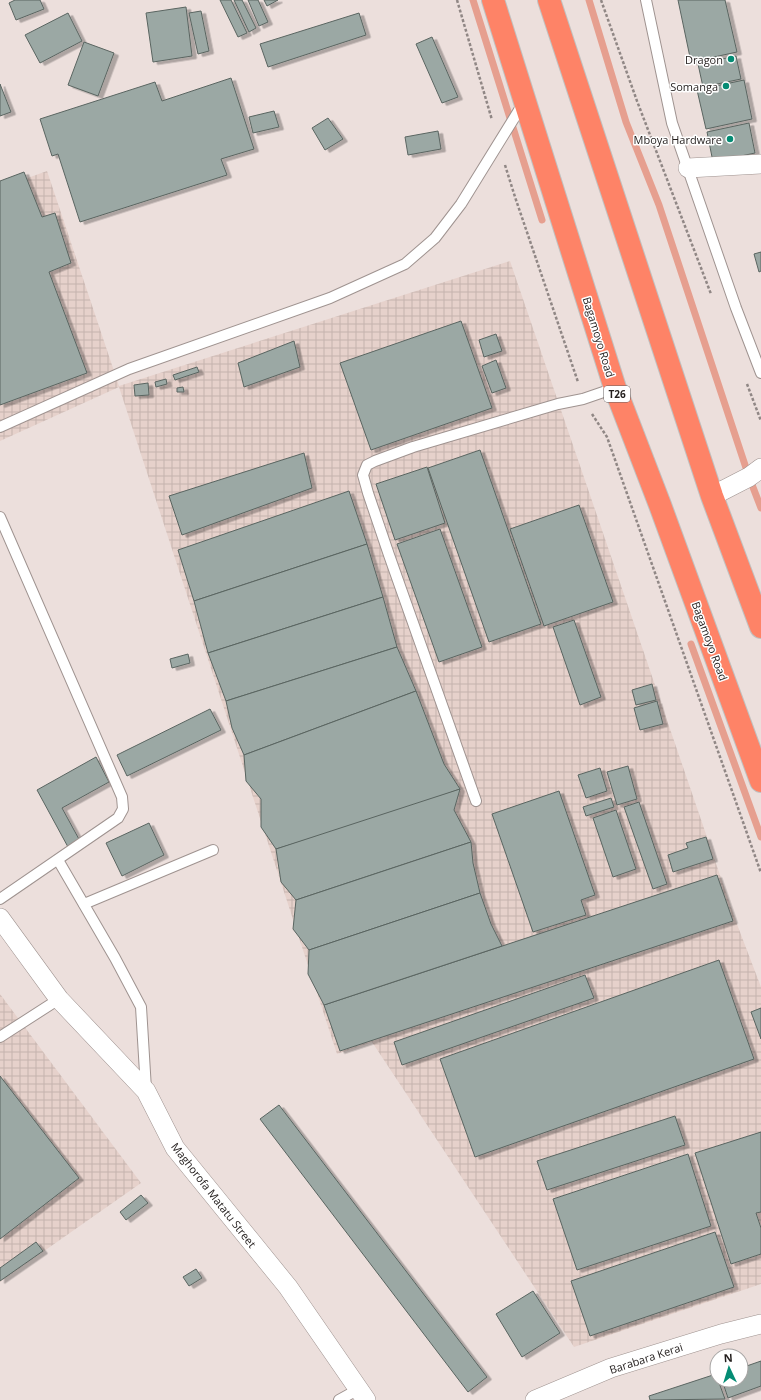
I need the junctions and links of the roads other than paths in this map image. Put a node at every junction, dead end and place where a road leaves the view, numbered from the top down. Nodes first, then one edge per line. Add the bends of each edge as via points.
1 (493, 0) edge
2 (550, 0) edge
3 (647, 0) edge
4 (525, 101) junction
5 (761, 164) edge
6 (688, 168) junction
7 (761, 373) edge
8 (615, 388) junction
9 (0, 427) edge
10 (761, 468) edge
11 (712, 496) junction
12 (0, 517) edge
13 (761, 627) edge
14 (761, 781) edge
15 (476, 801) dead end
16 (213, 850) dead end
17 (58, 860) junction
18 (0, 899) edge
19 (84, 904) junction
20 (0, 918) edge
21 (59, 999) junction
22 (0, 1036) edge
23 (146, 1091) junction
24 (761, 1324) edge
25 (362, 1395) edge
26 (340, 1400) edge
27 (535, 1400) edge

1 - 4 highway, Bagamoyo Road / T26
2 - 11 highway
3 - 6 lane via 672,123
4 - 8 highway, Bagamoyo Road / T26
4 - 9 lane via 461,204 436,238 405,264 330,298 129,369
5 - 6 street
6 - 7 lane
8 - 14 highway, Bagamoyo Road / T26
8 - 15 lane via 413,447 367,465 363,475
10 - 11 street
11 - 13 highway
12 - 17 lane via 122,797 123,809 118,818
16 - 19 lane
17 - 18 lane
17 - 19 lane
19 - 23 lane via 140,1007
20 - 21 street, Maghorofa Matatu Street
21 - 22 lane
21 - 23 street, Maghorofa Matatu Street
23 - 25 street, Maghorofa Matatu Street via 175,1148 288,1287
24 - 27 street, Barabara Kerai via 611,1368
25 - 26 lane

